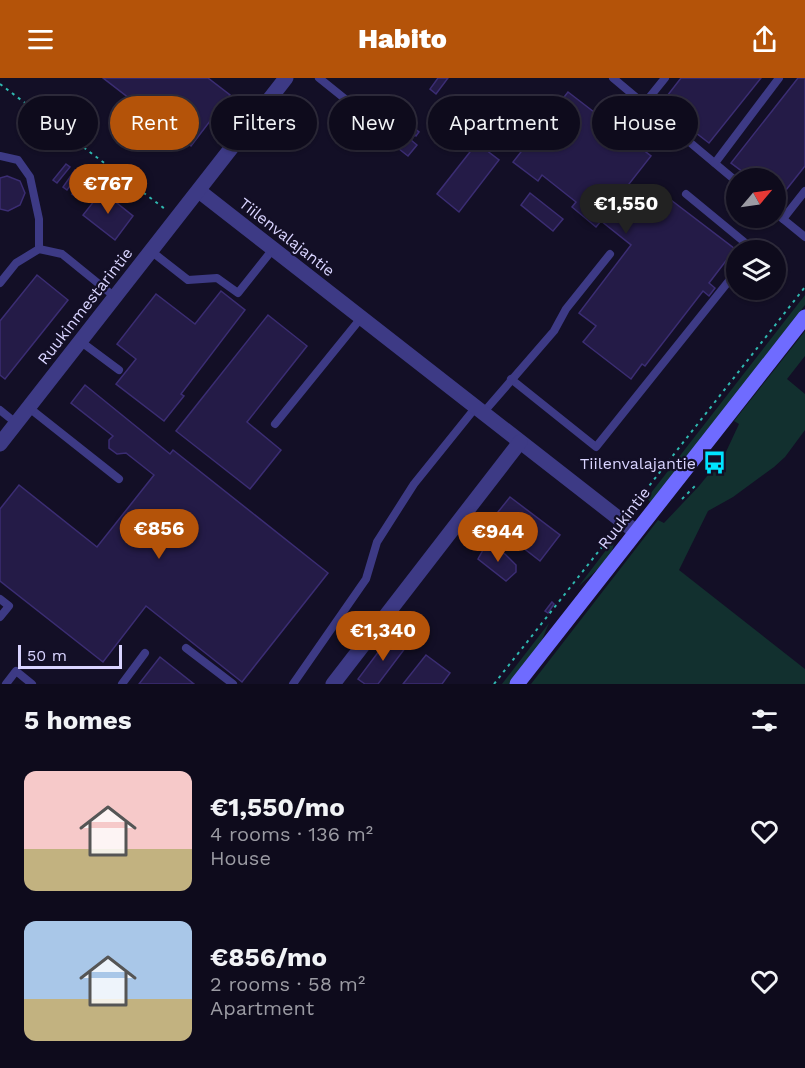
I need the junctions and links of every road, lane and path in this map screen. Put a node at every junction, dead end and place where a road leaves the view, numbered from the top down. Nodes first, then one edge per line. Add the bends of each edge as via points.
1 (286, 78) edge
2 (319, 78) edge
3 (613, 78) edge
4 (665, 78) edge
5 (780, 78) edge
6 (0, 84) edge
7 (341, 96) edge
8 (634, 96) edge
9 (650, 96) edge
10 (698, 149) edge
11 (0, 156) edge
12 (715, 163) junction
13 (726, 172) edge
14 (805, 190) edge
15 (199, 191) junction
16 (686, 194) dead end
17 (786, 215) edge
18 (177, 218) junction
19 (786, 221) edge
20 (805, 237) edge
21 (742, 240) edge
22 (39, 249) junction
23 (273, 249) junction
24 (151, 251) junction
25 (610, 254) dead end
26 (0, 283) edge
27 (726, 284) edge
28 (805, 287) edge
29 (115, 297) junction
30 (805, 317) edge
31 (361, 318) junction
32 (80, 341) junction
33 (119, 370) dead end
34 (511, 379) junction
35 (28, 407) junction
36 (0, 410) edge
37 (480, 410) junction
38 (16, 423) junction
39 (275, 424) dead end
40 (520, 442) junction
41 (0, 444) edge
42 (119, 478) dead end
43 (622, 521) junction
44 (636, 532) junction
45 (0, 598) edge
46 (0, 617) edge
47 (186, 648) dead end
48 (145, 653) dead end
49 (6, 684) edge
50 (32, 684) edge
51 (122, 684) edge
52 (233, 684) edge
53 (293, 684) edge
54 (333, 684) edge
55 (494, 684) edge
56 (517, 684) edge

1 - 15 street, Ruukinmestarintie
2 - 7 lane
3 - 8 lane
4 - 9 lane
5 - 12 lane
6 - 18 path
10 - 12 lane
11 - 22 lane via 18,160 30,177 39,219
12 - 13 lane
14 - 17 lane
15 - 18 street, Ruukinmestarintie
15 - 23 street, Tiilenvalajantie
16 - 21 lane
18 - 24 street, Ruukinmestarintie
19 - 20 lane
22 - 26 lane via 16,263
22 - 29 lane via 62,254
23 - 24 lane via 238,293 217,278 188,280
23 - 31 street, Tiilenvalajantie
24 - 29 street, Ruukinmestarintie
25 - 34 lane via 566,309 554,331
27 - 34 lane via 596,447
28 - 43 path
29 - 32 street, Ruukinmestarintie
30 - 44 street, Ruukintie
31 - 37 street, Tiilenvalajantie
31 - 39 lane
32 - 33 lane
32 - 35 street, Ruukinmestarintie
34 - 37 lane
35 - 38 street, Ruukinmestarintie
35 - 42 lane
36 - 38 lane
37 - 40 street, Tiilenvalajantie
37 - 53 lane via 414,484 377,542 366,579
38 - 41 street, Ruukinmestarintie
40 - 43 street, Tiilenvalajantie
40 - 54 street
43 - 44 street, Tiilenvalajantie
43 - 55 path
44 - 56 street, Ruukintie
45 - 46 lane via 9,606
47 - 52 lane
48 - 51 lane
49 - 50 lane via 16,671

